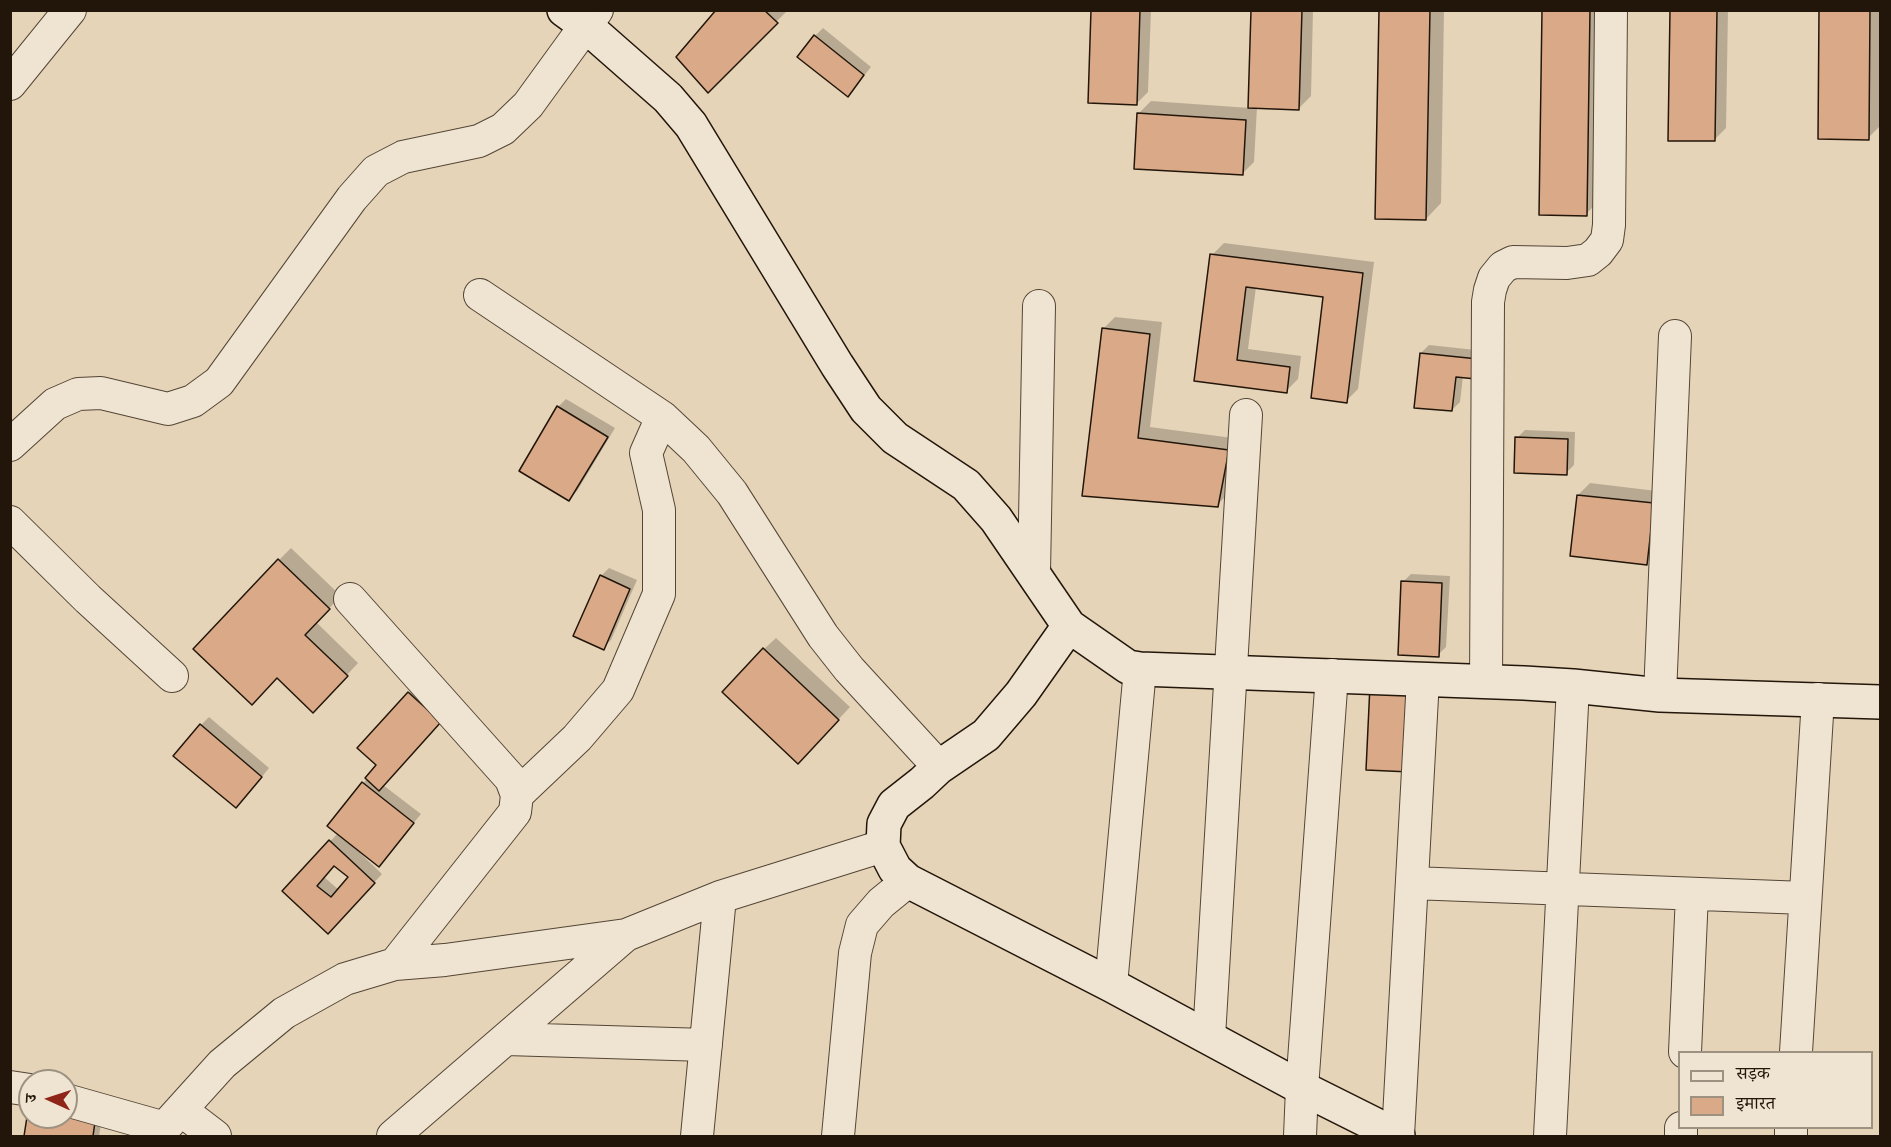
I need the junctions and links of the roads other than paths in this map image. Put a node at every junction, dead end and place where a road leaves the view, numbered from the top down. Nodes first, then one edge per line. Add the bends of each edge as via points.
1 (70, 10) edge
2 (1611, 10) edge
3 (582, 16) edge
4 (10, 84) edge
5 (480, 295) dead end
6 (1039, 306) dead end
7 (1675, 336) dead end
8 (1246, 415) dead end
9 (662, 417) junction
10 (10, 445) edge
11 (10, 522) edge
12 (1034, 572) junction
13 (350, 599) dead end
14 (1069, 626) junction
15 (1140, 669) junction
16 (1232, 672) junction
17 (1332, 675) junction
18 (172, 676) dead end
19 (1423, 679) junction
20 (1486, 682) junction
21 (1573, 686) junction
22 (1660, 694) junction
23 (1818, 699) junction
24 (1881, 702) edge
25 (939, 767) junction
26 (517, 795) junction
27 (883, 846) junction
28 (908, 880) junction
29 (1412, 883) junction
30 (1563, 889) junction
31 (1692, 894) junction
32 (720, 897) junction
33 (1805, 898) junction
34 (626, 935) junction
35 (396, 964) junction
36 (1111, 985) junction
37 (1209, 1037) junction
38 (506, 1039) junction
39 (706, 1045) junction
40 (1684, 1051) edge
41 (1796, 1051) edge
42 (1302, 1088) junction
43 (78, 1103) edge
44 (167, 1125) edge
45 (1398, 1136) edge
46 (215, 1137) edge
47 (393, 1137) edge
48 (698, 1137) edge
49 (838, 1137) edge
50 (1300, 1137) edge
51 (1550, 1137) edge

1 - 4 street
2 - 20 street via 1607,240 1588,260 1513,262 1498,273 1490,290
3 - 10 street via 528,105 503,129 479,141 403,156 376,171 352,198 219,382 193,401 168,409 101,393 78,394 55,404
3 - 12 street via 691,125 866,409 895,438 966,485
5 - 9 street
6 - 12 street
7 - 22 street
8 - 16 street
9 - 25 street via 696,449 732,493 822,636
9 - 26 street via 646,453 659,510 659,594 618,690 577,738
11 - 18 street
12 - 14 street
13 - 26 street via 511,779
14 - 15 street via 1128,667
14 - 25 street via 1021,694 986,735
15 - 16 street
15 - 36 street
16 - 17 street
16 - 37 street
17 - 19 street
17 - 42 street
19 - 20 street
19 - 29 street
20 - 21 street
21 - 22 street
21 - 30 street
22 - 23 street
23 - 24 street
23 - 33 street
25 - 27 street via 894,805 884,824
26 - 35 street via 515,812
27 - 28 street via 895,870
27 - 32 street
28 - 36 street
28 - 49 street via 862,925 850,990
29 - 30 street
29 - 45 street
30 - 31 street
30 - 51 street
31 - 33 street
31 - 40 street
32 - 34 street
32 - 39 street
33 - 41 street
34 - 35 street
34 - 38 street
35 - 44 street via 345,979 284,1013 222,1064
36 - 37 street
37 - 42 street
38 - 39 street
38 - 47 street
39 - 48 street
42 - 45 street
42 - 50 street
43 - 44 street
44 - 46 street

